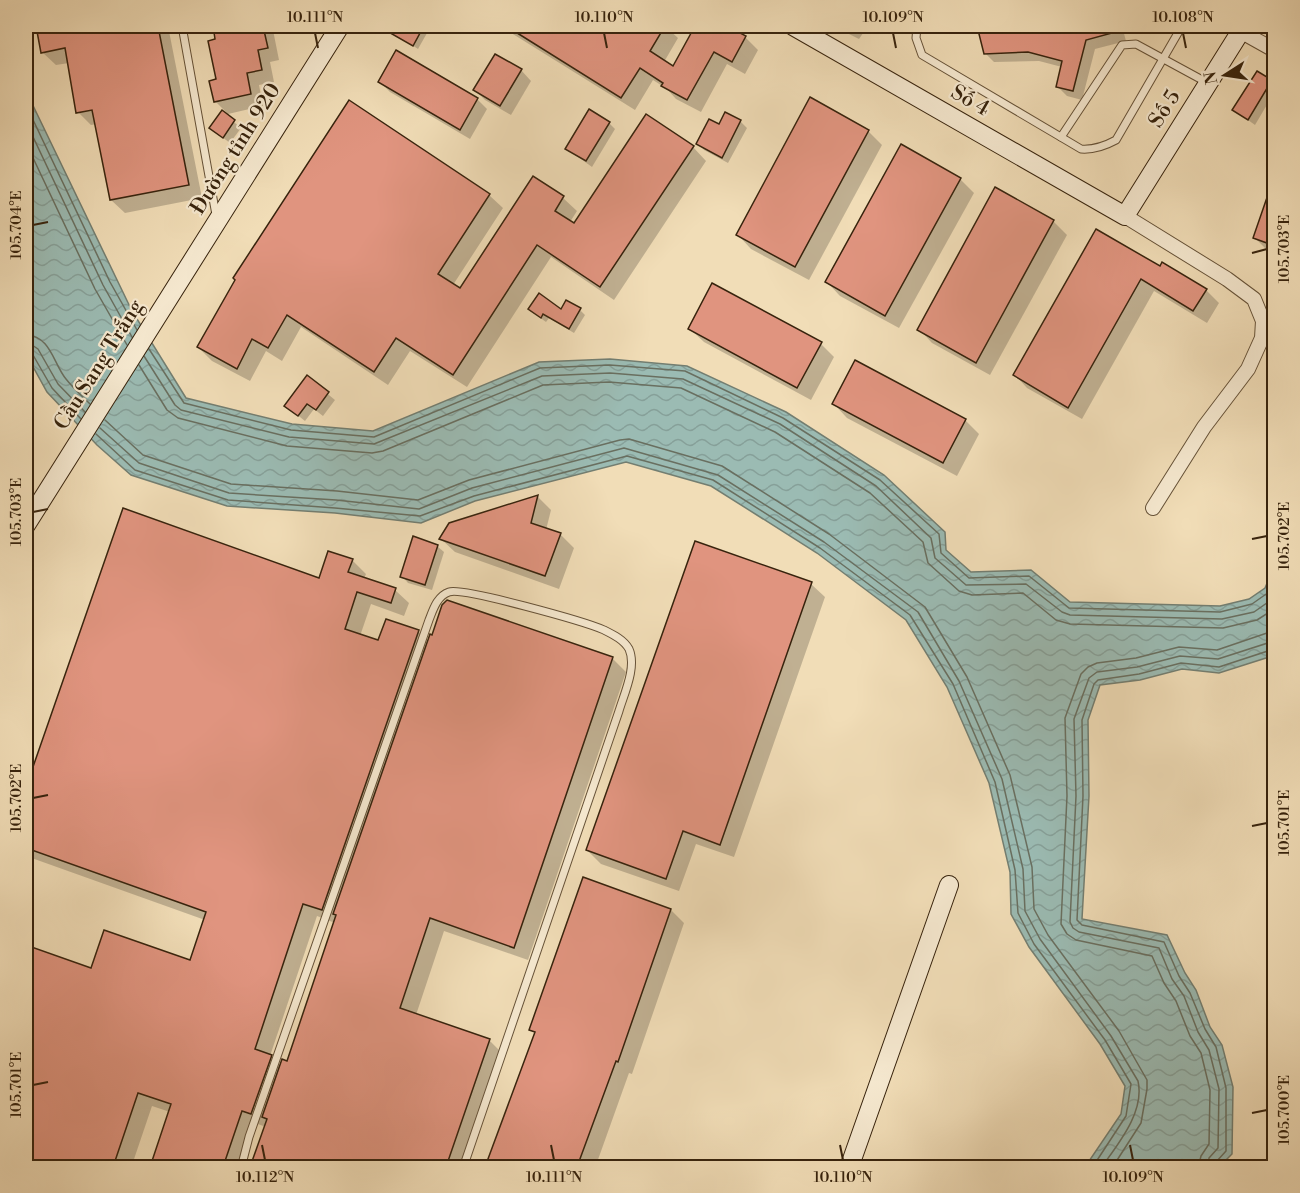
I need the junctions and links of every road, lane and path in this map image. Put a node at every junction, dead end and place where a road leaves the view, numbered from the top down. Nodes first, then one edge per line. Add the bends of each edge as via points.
1 (182, 26) edge
2 (339, 26) edge
3 (794, 26) edge
4 (917, 26) edge
5 (1182, 26) edge
6 (1242, 28) edge
7 (1275, 50) edge
8 (1163, 58) junction
9 (1208, 83) junction
10 (1061, 137) junction
11 (1125, 216) junction
12 (217, 220) junction
13 (170, 296) joint
14 (1153, 508) dead end
15 (26, 525) edge
16 (949, 885) dead end
17 (240, 1167) edge
18 (463, 1167) edge
19 (849, 1167) edge

1 - 12 lane
2 - 12 main road, Đường tỉnh 920
3 - 11 main road, Số 4
4 - 10 lane via 916,38 922,55
5 - 8 lane
6 - 7 street
6 - 9 main road, Số 5
8 - 9 lane
8 - 10 lane via 1116,140 1105,146 1081,149
8 - 10 lane via 1136,44 1122,45
9 - 11 main road, Số 5
11 - 14 street via 1254,299 1263,321 1263,338 1248,369 1204,427
12 - 13 main road, Đường tỉnh 920
13 - 15 main road, Cầu Sang Trắng
16 - 19 main road
17 - 18 lane via 429,621 437,601 449,592 460,591 603,630 623,641 632,659 619,711

